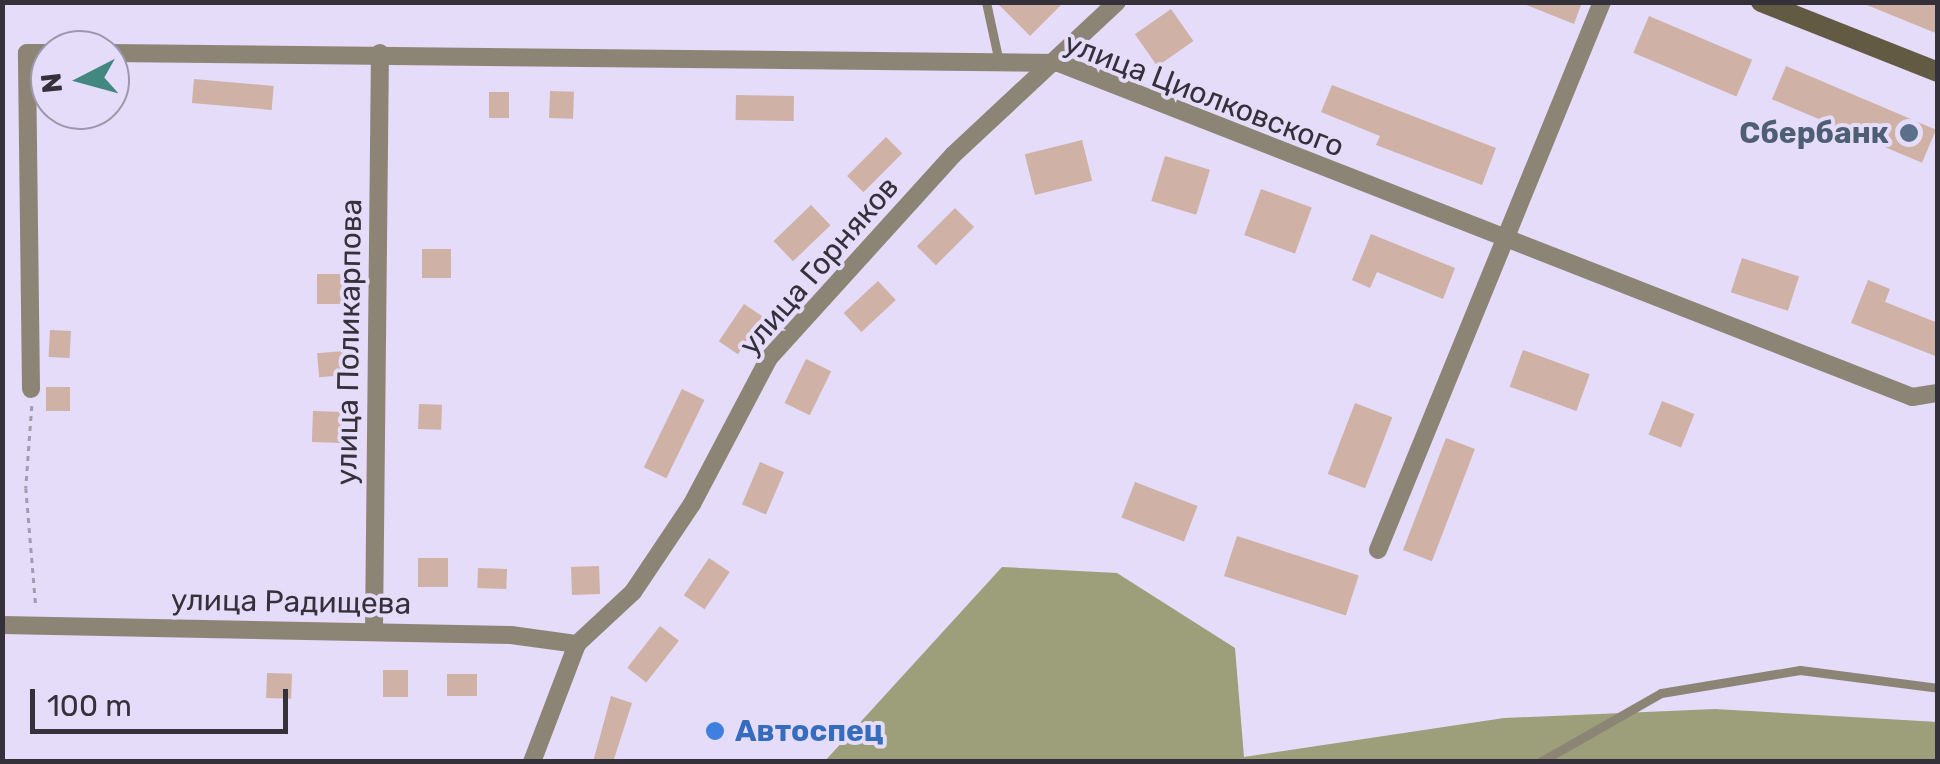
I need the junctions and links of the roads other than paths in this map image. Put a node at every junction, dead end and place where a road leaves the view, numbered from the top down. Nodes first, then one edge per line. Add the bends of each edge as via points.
1 (986, 2) edge
2 (1117, 2) edge
3 (1602, 2) edge
4 (1775, 5) edge
5 (30, 53) edge
6 (130, 53) edge
7 (380, 53) junction
8 (999, 62) junction
9 (1058, 63) junction
10 (1938, 72) edge
11 (1504, 242) junction
12 (31, 389) road end
13 (1938, 393) edge
14 (1378, 550) dead end
15 (2, 625) edge
16 (374, 631) junction
17 (577, 644) junction
18 (1938, 688) edge
19 (532, 762) edge
20 (1540, 762) edge

1 - 8 lane
2 - 9 street, улица Горняков
3 - 11 street
4 - 10 street
5 - 12 street
6 - 7 street, улица Циолковского
7 - 8 street, улица Циолковского
7 - 16 street, улица Поликарпова
8 - 9 street, улица Циолковского
9 - 11 street, улица Циолковского
9 - 17 street, улица Горняков via 953,155 769,358 692,504 633,592
11 - 13 street, улица Циолковского via 1912,397
11 - 14 street
15 - 16 street, улица Радищева
16 - 17 street, улица Радищева
17 - 19 street, улица Горняков
18 - 20 lane via 1800,670 1661,693

